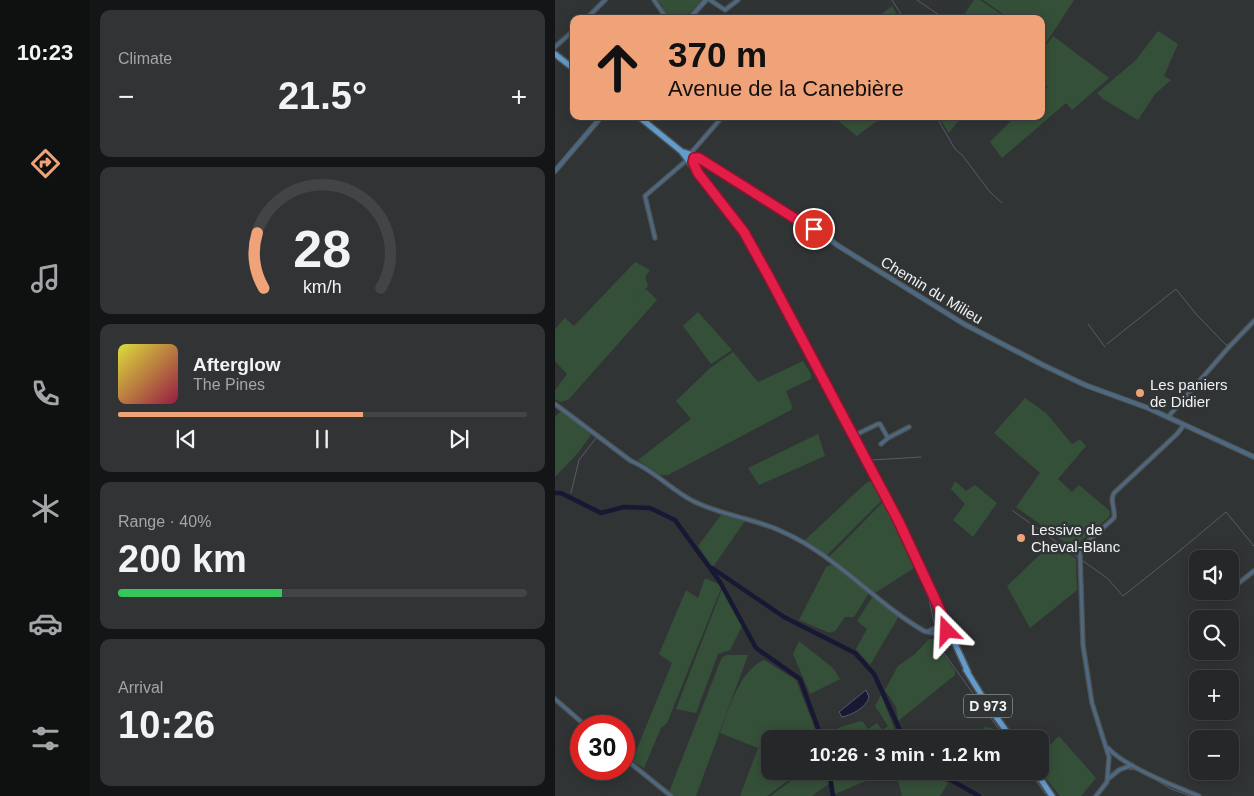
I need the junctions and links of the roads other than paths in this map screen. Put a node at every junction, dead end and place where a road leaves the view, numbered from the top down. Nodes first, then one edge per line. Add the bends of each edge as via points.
1 (605, 0) edge
2 (654, 0) edge
3 (706, 0) edge
4 (710, 0) edge
5 (739, 0) edge
6 (589, 15) edge
7 (664, 15) edge
8 (693, 15) edge
9 (570, 34) edge
10 (555, 48) edge
11 (555, 54) edge
12 (570, 65) edge
13 (599, 120) edge
14 (643, 120) edge
15 (720, 120) edge
16 (691, 158) junction
17 (555, 172) edge
18 (655, 238) dead end
19 (1254, 321) edge
20 (555, 404) edge
21 (1167, 417) junction
22 (1184, 424) junction
23 (909, 427) dead end
24 (853, 436) junction
25 (888, 438) junction
26 (881, 444) dead end
27 (1254, 457) edge
28 (1254, 571) edge
29 (1239, 583) edge
30 (944, 624) junction
31 (947, 631) junction
32 (928, 632) junction
33 (957, 648) junction
34 (968, 672) junction
35 (555, 699) edge
36 (573, 715) edge
37 (1005, 730) edge
38 (1107, 748) junction
39 (1133, 765) junction
40 (635, 767) edge
41 (1041, 780) edge
42 (1107, 780) junction
43 (671, 796) edge
44 (1052, 796) edge
45 (1096, 796) edge
46 (1199, 796) edge

1 - 6 street
2 - 7 street
3 - 8 street
4 - 5 street via 725,10
9 - 10 street
11 - 12 main road
13 - 17 street
14 - 16 main road
15 - 16 street
16 - 18 street via 645,196
16 - 21 street, Chemin du Milieu via 824,235 963,324 1070,378
16 - 24 main road, D 973 via 702,179 746,236
19 - 21 street
20 - 32 street via 682,495 800,541
21 - 22 street, Chemin du Milieu
22 - 27 street, Chemin du Milieu
22 - 38 street via 1114,493 1111,501 1114,518 1085,544 1080,553 1083,645 1092,703
23 - 25 street
24 - 25 street via 880,424
24 - 30 main road, D 973 via 898,520
25 - 26 street
28 - 29 street
30 - 31 main road, D 973
30 - 32 street
30 - 33 main road, D 973
31 - 32 street
31 - 33 street
31 - 34 main road, D 973
33 - 34 main road, D 973
34 - 37 main road, D 973
35 - 36 street
38 - 39 street
38 - 42 street
39 - 42 street via 1119,770
39 - 46 street
40 - 43 street
41 - 44 main road
42 - 45 street

